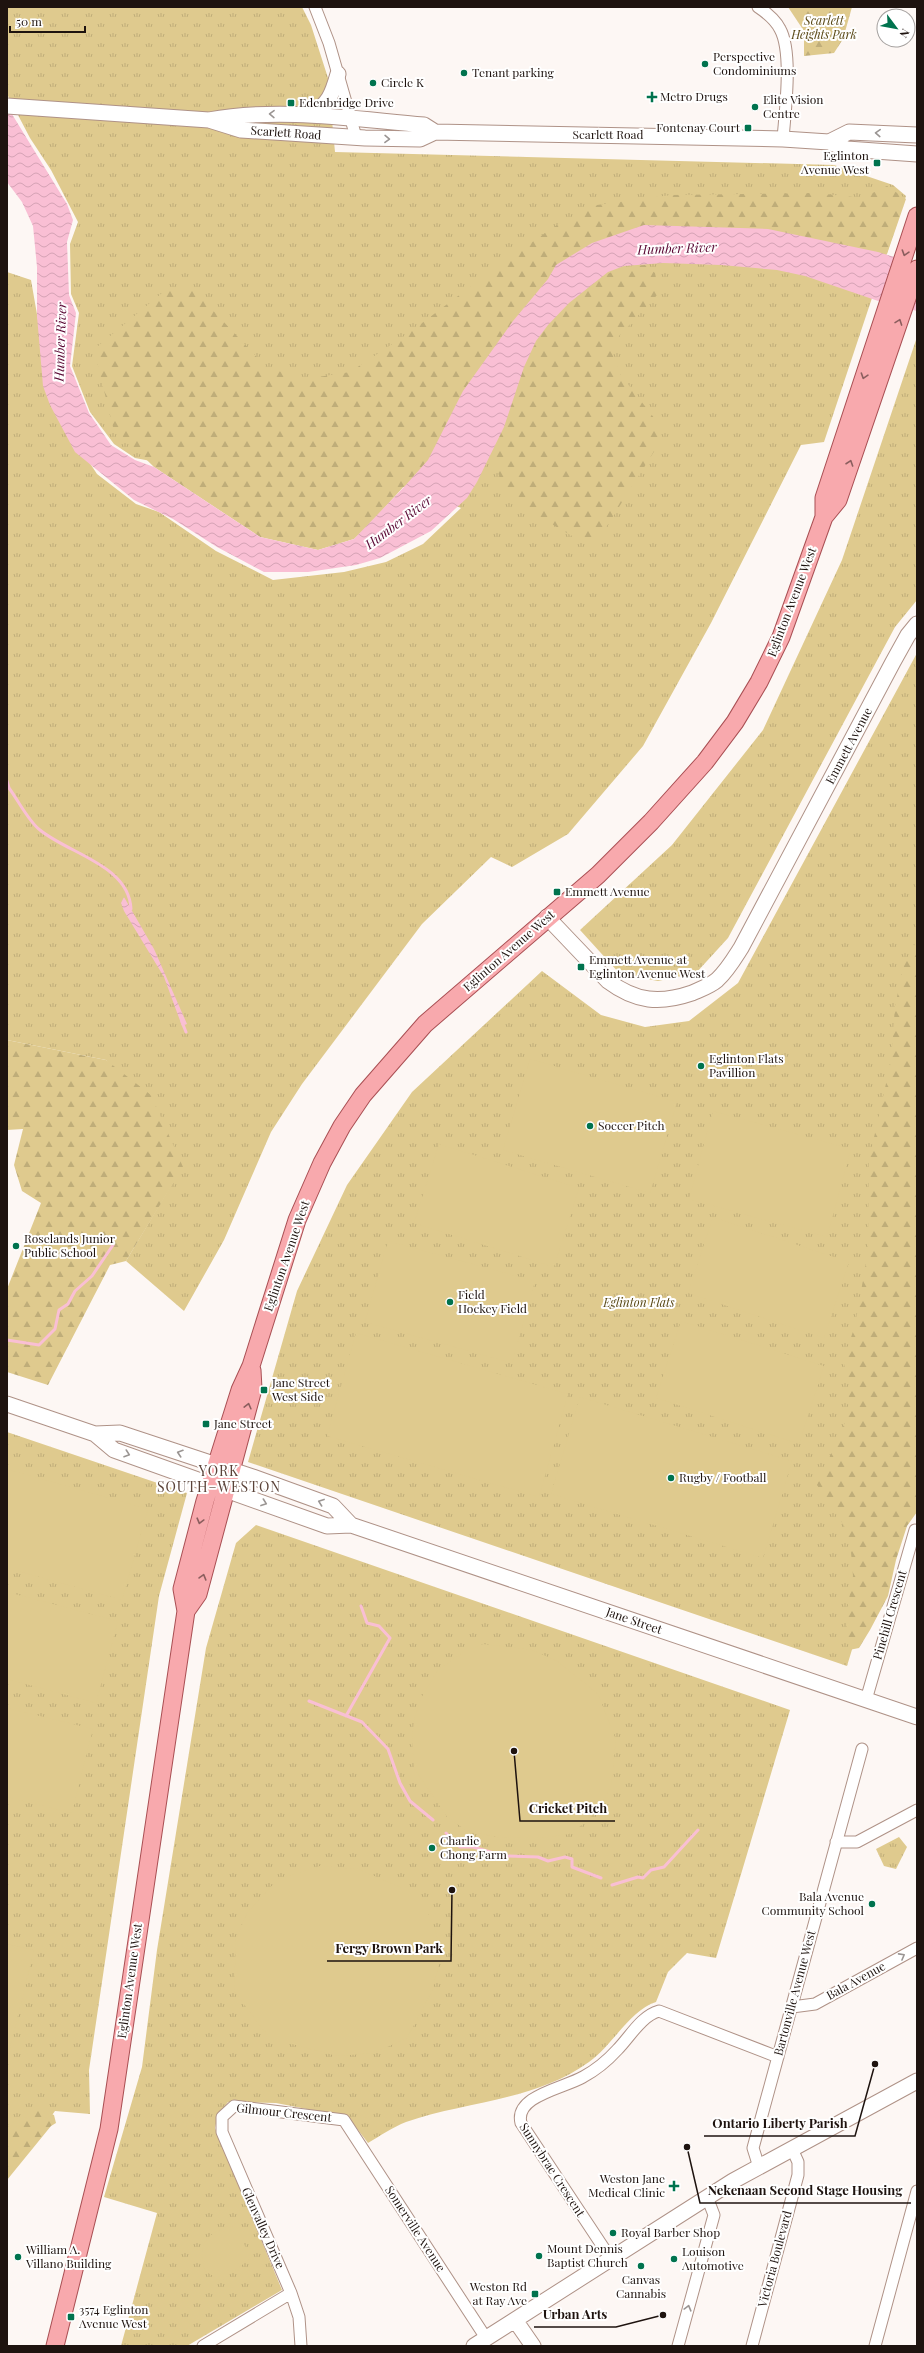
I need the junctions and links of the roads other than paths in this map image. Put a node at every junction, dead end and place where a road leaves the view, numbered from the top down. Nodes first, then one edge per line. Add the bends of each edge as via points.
1 (314, 7) edge
2 (758, 7) edge
3 (338, 74) junction
4 (7, 106) edge
5 (311, 115) junction
6 (350, 118) junction
7 (210, 120) junction
8 (435, 132) junction
9 (917, 135) edge
10 (356, 137) junction
11 (783, 139) junction
12 (829, 142) junction
13 (917, 154) edge
14 (917, 216) edge
15 (917, 269) edge
16 (831, 499) junction
17 (917, 624) edge
18 (548, 917) junction
19 (7, 1404) edge
20 (95, 1434) junction
21 (225, 1468) junction
22 (211, 1484) junction
23 (227, 1490) junction
24 (351, 1525) junction
25 (915, 1530) dead end
26 (186, 1611) junction
27 (866, 1700) junction
28 (917, 1717) edge
29 (862, 1749) dead end
30 (917, 1810) edge
31 (836, 1842) junction
32 (917, 1948) edge
33 (792, 2007) junction
34 (778, 2057) junction
35 (917, 2081) edge
36 (225, 2112) joint
37 (344, 2120) joint
38 (792, 2149) junction
39 (759, 2167) junction
40 (917, 2191) edge
41 (707, 2197) junction
42 (611, 2259) junction
43 (292, 2293) junction
44 (515, 2320) junction
45 (480, 2342) edge
46 (55, 2346) edge
47 (203, 2346) edge
48 (301, 2346) edge
49 (532, 2346) edge
50 (678, 2346) edge
51 (752, 2346) edge
52 (876, 2346) edge

1 - 3 street
2 - 11 street via 768,14 780,29 786,48
3 - 5 main road via 330,98
3 - 6 street
4 - 7 main road, Scarlett Road
5 - 6 main road, Scarlett Road
5 -> 7 main road, Scarlett Road via 242,114
6 - 8 main road, Scarlett Road via 424,125
6 - 10 street
7 - 10 main road, Scarlett Road via 241,130
10 -> 8 main road, Scarlett Road via 420,139
8 - 11 main road, Scarlett Road
9 -> 12 main road via 849,132
11 - 12 main road, Scarlett Road
12 - 13 main road, Scarlett Road via 847,148
14 -> 16 main road, Eglinton Avenue West
16 -> 15 main road, Eglinton Avenue West
16 - 18 main road, Eglinton Avenue West via 781,637 759,682 735,722 705,762 651,822 598,875
17 - 18 main road, Emmett Avenue via 893,662 741,948 716,981 706,988 666,1000 636,997 608,982
18 - 21 main road, Eglinton Avenue West via 425,1024 363,1095 342,1126 322,1163 297,1220 252,1366 240,1390
19 - 20 main road, Jane Street
21 -> 20 main road, Jane Street via 120,1433
20 -> 22 main road, Jane Street via 114,1450
21 - 22 main road, Eglinton Avenue West
21 - 23 main road, Eglinton Avenue West
24 -> 21 main road, Jane Street via 333,1506
22 - 23 main road, Jane Street
22 -> 26 main road, Eglinton Avenue West via 182,1589
23 -> 24 main road, Jane Street via 327,1526
26 -> 23 main road, Eglinton Avenue West via 198,1594
24 - 27 main road, Jane Street
25 - 27 street, Pinehill Crescent
26 - 46 main road, Eglinton Avenue West via 109,2129
27 - 28 main road, Jane Street
29 - 31 street, Bartonville Avenue West
30 - 31 street via 857,1842
31 - 33 street, Bartonville Avenue West
33 -> 32 street, Bala Avenue via 815,2004
33 - 34 street, Bartonville Avenue West
34 - 39 street, Bartonville Avenue West via 753,2148
34 - 42 street, Sunnybrae Crescent via 659,2011 648,2016 617,2050 593,2071 572,2083 528,2101 522,2107 519,2118 521,2124
35 - 38 main road
36 - 37 street, Gilmour Crescent via 234,2106
36 - 43 street, Glenvalley Drive via 221,2123 225,2140
37 - 45 street, Somerville Avenue
38 - 39 main road
38 - 51 street, Victoria Boulevard via 799,2166 798,2175
39 - 41 main road
40 - 52 street
41 - 42 main road
50 -> 41 street via 714,2215
42 - 44 main road
43 - 47 street
43 - 48 street, Glenvalley Drive via 299,2317
44 - 45 main road
44 - 49 main road

